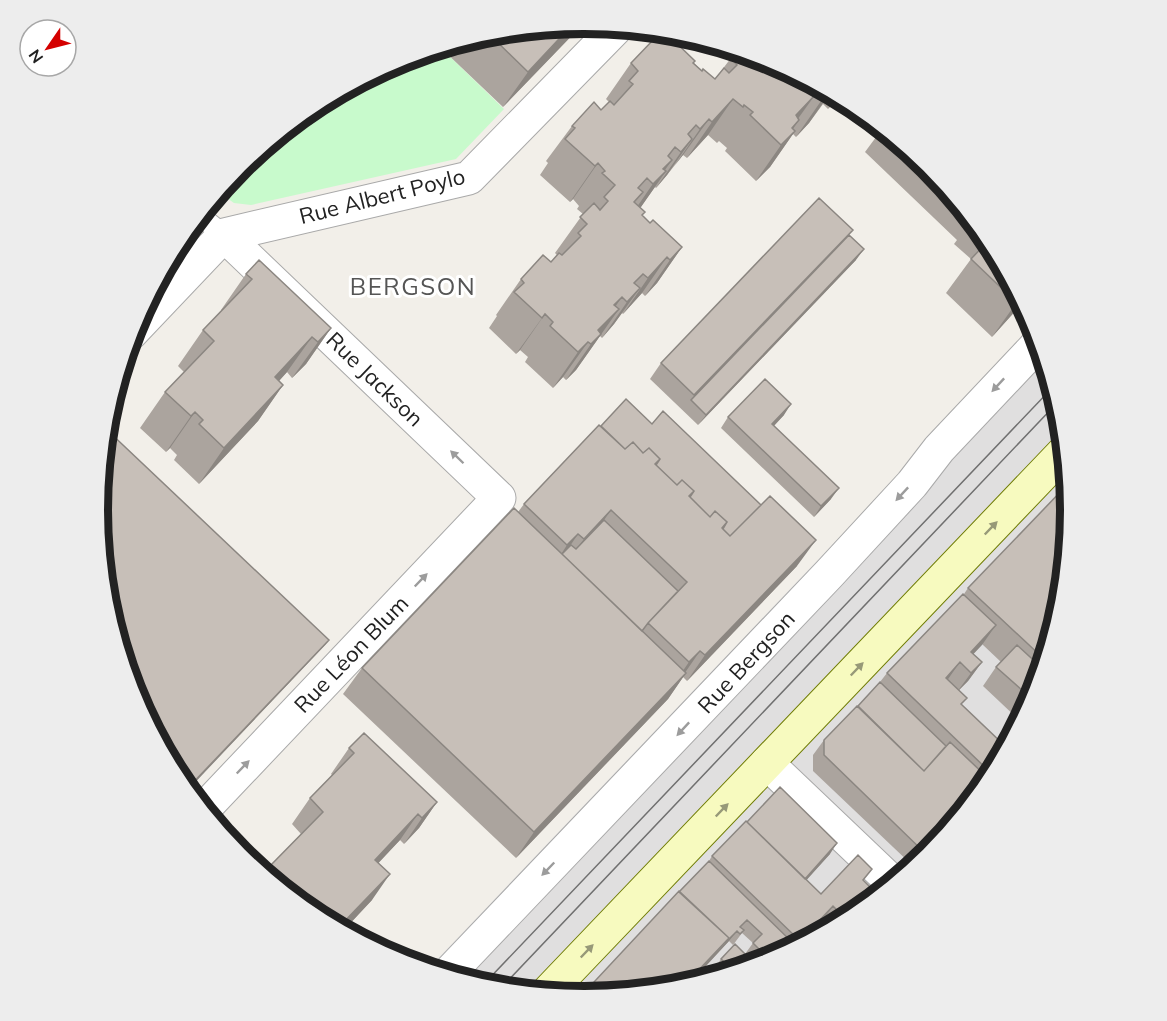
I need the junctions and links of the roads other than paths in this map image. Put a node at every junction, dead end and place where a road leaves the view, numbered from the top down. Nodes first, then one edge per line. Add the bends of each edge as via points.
1 (609, 36) edge
2 (212, 225) edge
3 (160, 295) edge
4 (1032, 351) edge
5 (1056, 460) edge
6 (499, 498) joint
7 (766, 763) junction
8 (209, 804) edge
9 (886, 877) edge
10 (454, 968) edge
11 (555, 985) edge

1 - 2 street, Rue Albert Poylo via 469,178
2 - 3 street
6 -> 2 street, Rue Jackson
4 -> 10 street, Rue Bergson via 829,574
7 -> 5 main road
8 -> 6 street, Rue Léon Blum
7 - 9 street
11 -> 7 main road

